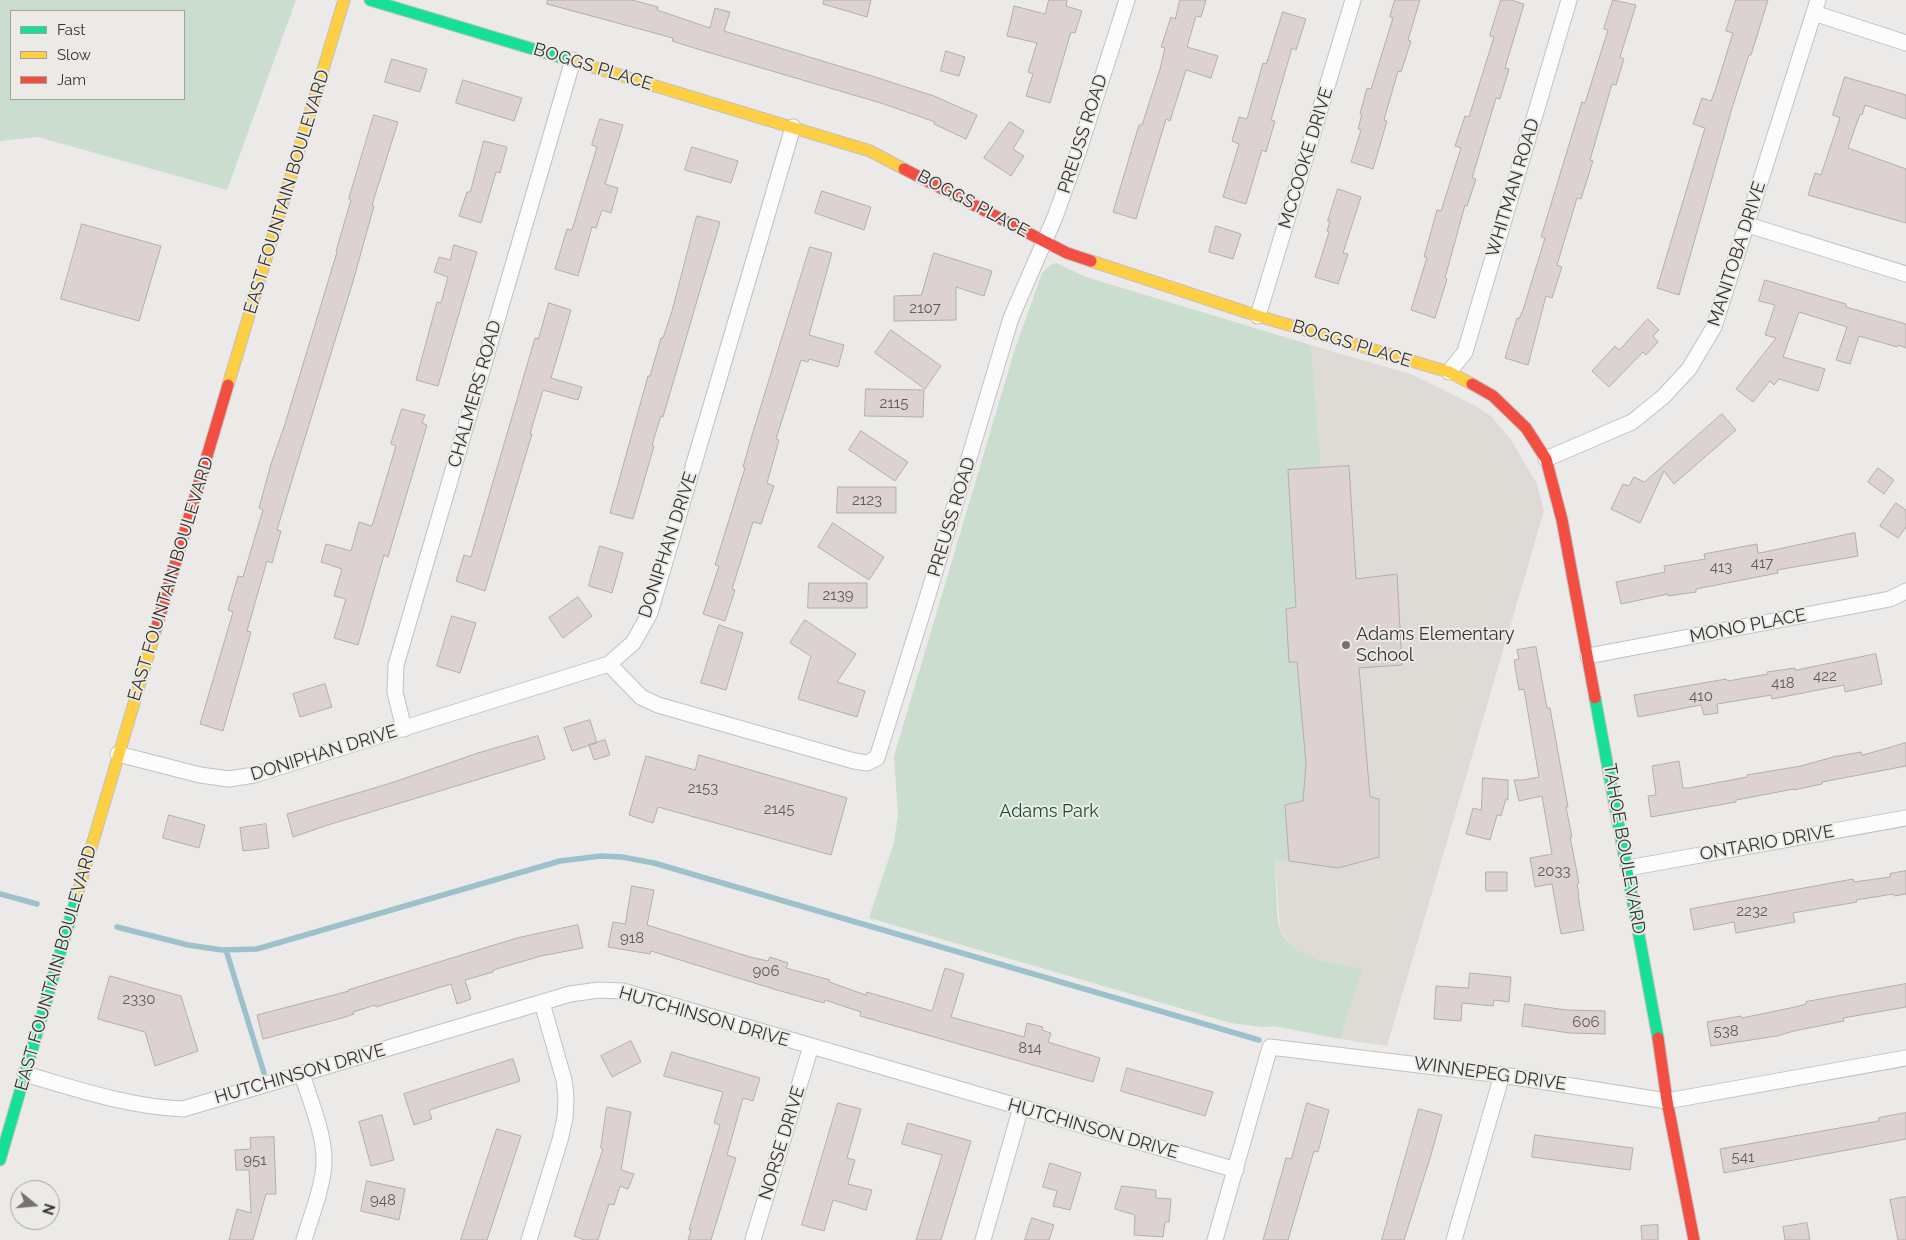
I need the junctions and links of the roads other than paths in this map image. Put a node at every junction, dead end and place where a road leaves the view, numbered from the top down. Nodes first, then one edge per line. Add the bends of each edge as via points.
1 (344, 0) edge
2 (370, 0) edge
3 (1127, 0) edge
4 (1353, 0) edge
5 (1569, 0) edge
6 (1816, 7) edge
7 (1906, 43) edge
8 (572, 60) junction
9 (793, 127) junction
10 (1748, 225) junction
11 (1044, 242) junction
12 (1906, 274) edge
13 (1258, 316) junction
14 (1449, 372) junction
15 (1546, 459) junction
16 (1906, 591) edge
17 (1588, 656) junction
18 (608, 664) junction
19 (404, 729) junction
20 (118, 754) junction
21 (1906, 818) edge
22 (1628, 868) junction
23 (542, 1003) junction
24 (811, 1046) junction
25 (1906, 1058) edge
26 (25, 1074) junction
27 (302, 1074) junction
28 (1502, 1075) junction
29 (1667, 1101) junction
30 (1021, 1108) junction
31 (0, 1160) edge
32 (1236, 1170) junction
33 (304, 1240) edge
34 (529, 1240) edge
35 (753, 1240) edge
36 (983, 1240) edge
37 (1215, 1240) edge
38 (1454, 1240) edge
39 (1694, 1240) edge

1 - 20 street, EAST FOUNTAIN BOULEVARD
2 - 8 street, BOGGS PLACE
3 - 11 street, PREUSS ROAD via 1079,150
4 - 13 street, MCCOOKE DRIVE
5 - 14 street, WHITMAN ROAD via 1465,352
6 - 7 street
6 - 10 street, MANITOBA DRIVE
8 - 9 street, BOGGS PLACE
8 - 19 street, CHALMERS ROAD via 396,665 395,692
9 - 11 street, BOGGS PLACE via 870,151
9 - 18 street, DONIPHAN DRIVE via 650,614 633,643
10 - 12 street
10 - 15 street, MANITOBA DRIVE via 1714,327 1689,369 1663,397 1632,422
11 - 13 street, BOGGS PLACE via 1076,256
11 - 18 street, PREUSS ROAD via 1010,318 926,605 877,758 868,763 854,761 658,705 641,697
13 - 14 street, BOGGS PLACE
14 - 15 street, BOGGS PLACE via 1493,396 1526,428
15 - 17 street, TAHOE BOULEVARD via 1562,520
16 - 17 street, MONO PLACE via 1890,599
17 - 22 street, TAHOE BOULEVARD
18 - 19 street, DONIPHAN DRIVE
19 - 20 street, DONIPHAN DRIVE via 254,775 229,779
20 - 26 street, EAST FOUNTAIN BOULEVARD
21 - 22 street, ONTARIO DRIVE
22 - 29 street, TAHOE BOULEVARD
23 - 24 street, HUTCHINSON DRIVE via 570,994 623,991
23 - 27 street, HUTCHINSON DRIVE
23 - 34 street via 564,1080 565,1118
24 - 30 street, HUTCHINSON DRIVE
24 - 35 street, NORSE DRIVE
25 - 29 street, WINNEPEG DRIVE
26 - 27 street, HUTCHINSON DRIVE via 132,1104 183,1109
26 - 31 street, EAST FOUNTAIN BOULEVARD
27 - 33 street via 322,1141 324,1161
28 - 29 street, WINNEPEG DRIVE
28 - 32 street, WINNEPEG DRIVE via 1270,1047
28 - 38 street
29 - 39 street, TAHOE BOULEVARD
30 - 32 street, HUTCHINSON DRIVE
30 - 36 street
32 - 37 street, WINNEPEG DRIVE

